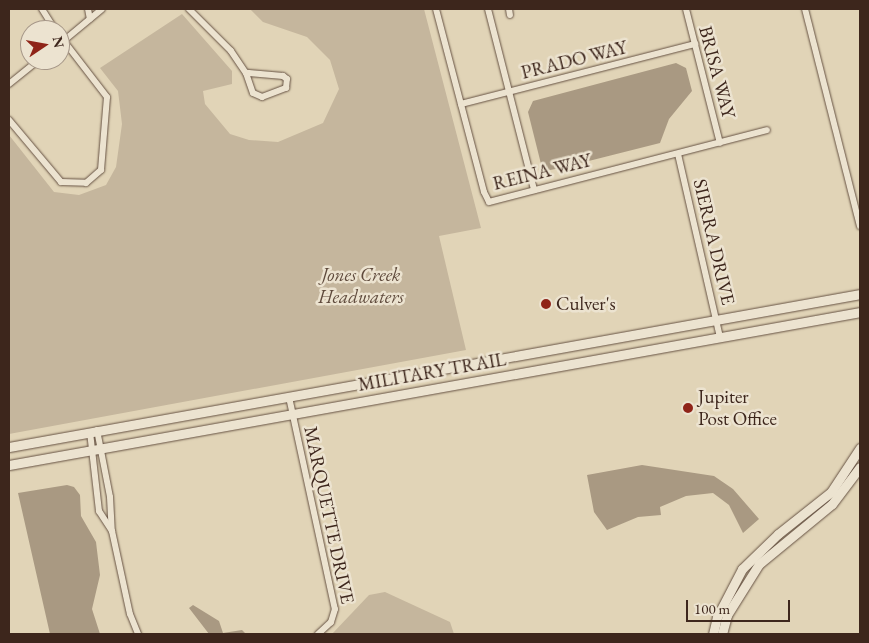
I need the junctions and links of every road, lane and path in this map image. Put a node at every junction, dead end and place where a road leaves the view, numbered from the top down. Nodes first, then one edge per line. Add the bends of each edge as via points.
1 (42, 9) edge
2 (88, 9) edge
3 (102, 9) edge
4 (189, 9) edge
5 (436, 9) edge
6 (488, 9) edge
7 (686, 9) edge
8 (805, 9) edge
9 (90, 18) junction
10 (49, 20) edge
11 (70, 34) edge
12 (695, 44) junction
13 (70, 52) edge
14 (26, 70) edge
15 (246, 73) junction
16 (9, 84) edge
17 (510, 92) junction
18 (461, 104) junction
19 (9, 120) edge
20 (767, 130) dead end
21 (720, 143) junction
22 (678, 154) junction
23 (534, 190) junction
24 (860, 226) edge
25 (860, 294) edge
26 (860, 312) edge
27 (717, 320) junction
28 (720, 337) junction
29 (289, 397) junction
30 (293, 414) junction
31 (93, 431) junction
32 (9, 447) edge
33 (96, 448) junction
34 (860, 448) edge
35 (9, 465) edge
36 (860, 467) edge
37 (112, 531) junction
38 (138, 634) edge
39 (318, 634) edge
40 (713, 634) edge
41 (722, 634) edge

1 - 10 street
2 - 9 street
3 - 9 street
4 - 15 street via 231,52
5 - 18 street, REINA WAY
6 - 17 street
7 - 12 street, BRISA WAY
8 - 24 street
9 - 11 street
12 - 17 street, PRADO WAY
12 - 21 street, BRISA WAY
13 - 19 street via 107,97 101,170 86,183 73,185 61,182
14 - 16 street
15 - 15 street via 252,93 257,96 286,88 287,79 283,76
17 - 18 street, PRADO WAY
17 - 23 street
18 - 23 street, REINA WAY via 489,202
20 - 21 street, REINA WAY
21 - 22 street, REINA WAY
22 - 23 street, REINA WAY
22 - 27 street, SIERRA DRIVE
25 - 27 main road, MILITARY TRAIL
26 - 28 main road, MILITARY TRAIL
27 - 28 street, SIERRA DRIVE
27 - 29 main road, MILITARY TRAIL
28 - 30 main road, MILITARY TRAIL
29 - 30 street, MARQUETTE DRIVE
29 - 31 main road, MILITARY TRAIL
30 - 33 main road, MILITARY TRAIL
30 - 39 street, MARQUETTE DRIVE via 335,610 331,622
31 - 32 main road, MILITARY TRAIL
31 - 33 street
33 - 35 main road, MILITARY TRAIL
33 - 37 street via 110,497
33 - 37 street via 99,511
34 - 40 main road via 831,492 778,534 742,569 717,617
36 - 41 main road via 832,504 759,564 727,614
37 - 38 street via 130,614

